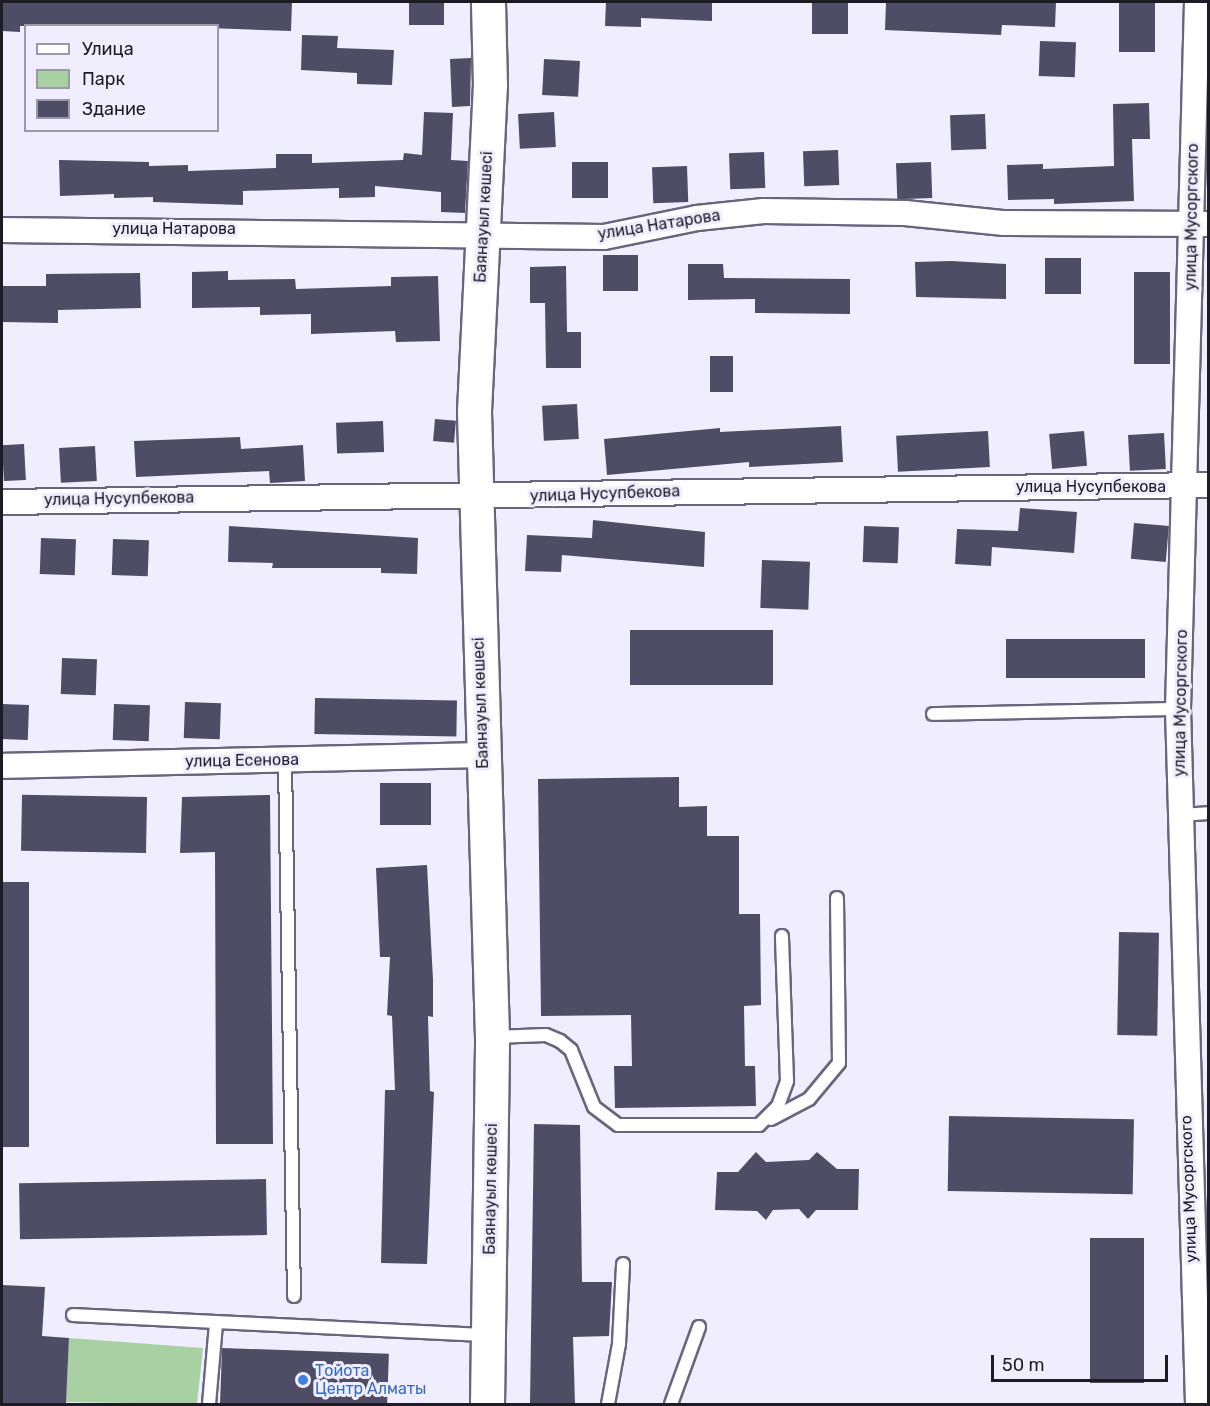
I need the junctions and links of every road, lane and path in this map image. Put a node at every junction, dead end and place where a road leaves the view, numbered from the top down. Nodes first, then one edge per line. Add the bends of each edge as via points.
1 (488, 2) edge
2 (1197, 2) edge
3 (1200, 224) edge
4 (2, 230) edge
5 (484, 232) junction
6 (1198, 486) edge
7 (474, 498) junction
8 (2, 502) edge
9 (1178, 709) junction
10 (933, 714) dead end
11 (483, 755) junction
12 (285, 761) junction
13 (2, 766) edge
14 (1209, 813) edge
15 (1181, 815) junction
16 (837, 898) dead end
17 (782, 936) dead end
18 (492, 1037) junction
19 (759, 1125) junction
20 (1198, 1162) edge
21 (623, 1264) dead end
22 (294, 1296) dead end
23 (73, 1315) dead end
24 (216, 1324) junction
25 (699, 1327) dead end
26 (489, 1335) junction
27 (209, 1404) edge
28 (487, 1404) edge
29 (608, 1404) edge
30 (671, 1404) edge
31 (1198, 1404) edge

1 - 5 main road, Баянауыл көшесі via 490,85
2 - 3 street, улица Мусоргского
3 - 5 street, улица Натарова via 1004,223 905,213 764,211 697,218 604,237
3 - 6 street, улица Мусоргского
4 - 5 street, улица Натарова
5 - 7 main road, Баянауыл көшесі
6 - 7 street, улица Нусупбекова via 807,488
6 - 9 street, улица Мусоргского
7 - 8 street, улица Нусупбекова
7 - 11 main road, Баянауыл көшесі
9 - 10 lane
9 - 15 street, улица Мусоргского
11 - 12 street, улица Есенова
11 - 18 main road, Баянауыл көшесі
12 - 13 street, улица Есенова
12 - 22 lane
14 - 15 lane
15 - 20 street, улица Мусоргского
16 - 19 lane via 839,1063 809,1099
17 - 19 lane via 787,1082 778,1106
18 - 19 lane via 546,1035 560,1041 571,1050 594,1107 618,1125
18 - 26 main road, Баянауыл көшесі
20 - 31 street, улица Мусоргского
21 - 29 lane via 619,1344
23 - 24 lane
24 - 26 lane
24 - 27 lane
25 - 30 lane
26 - 28 main road, Баянауыл көшесі

